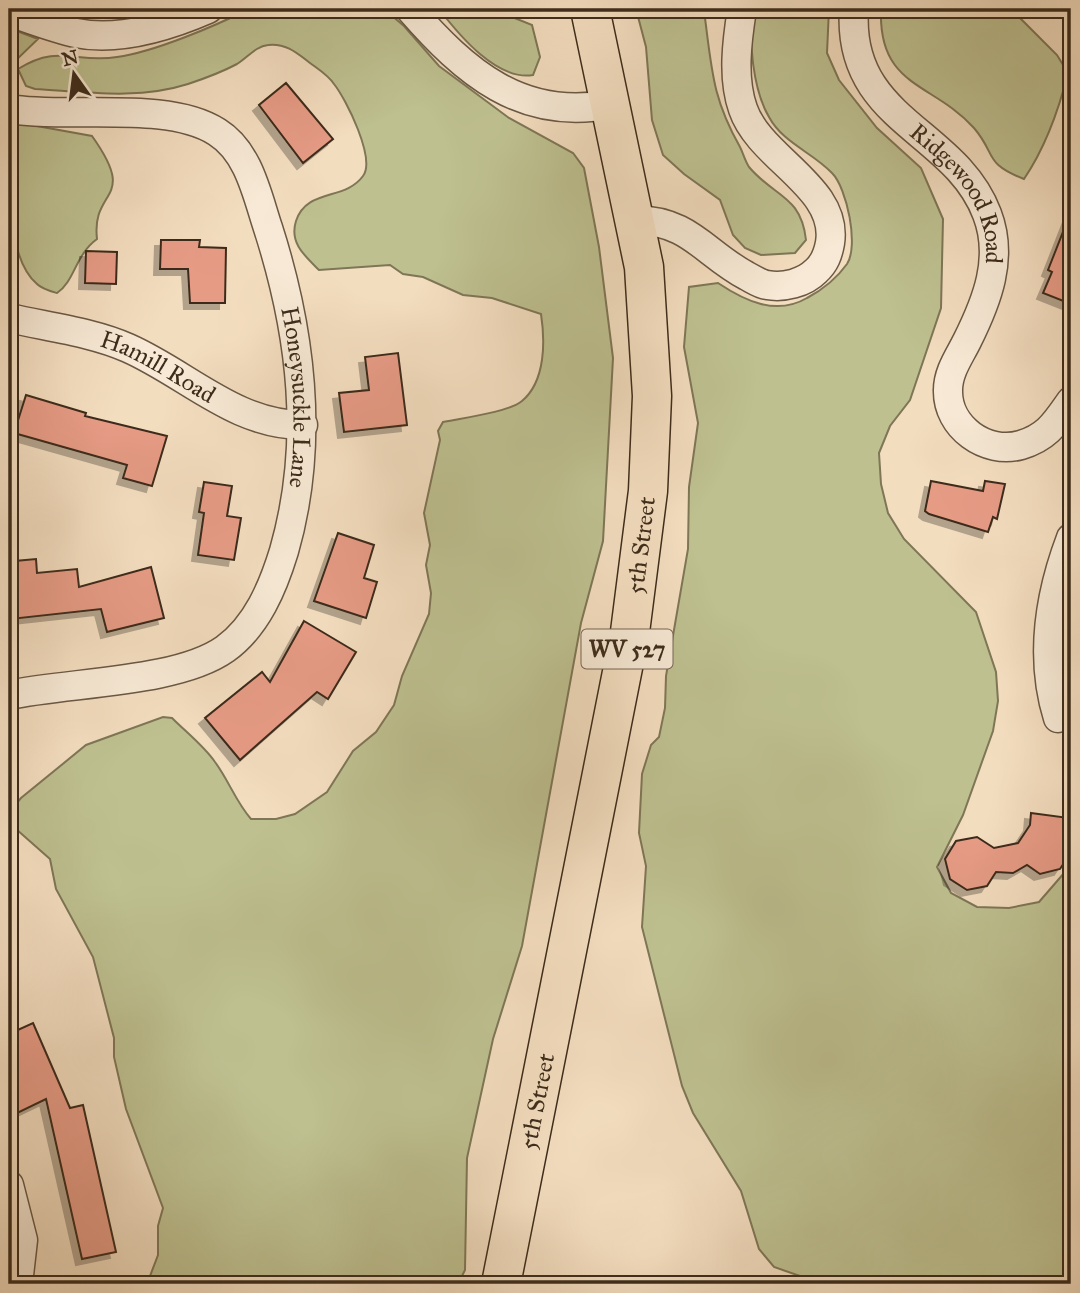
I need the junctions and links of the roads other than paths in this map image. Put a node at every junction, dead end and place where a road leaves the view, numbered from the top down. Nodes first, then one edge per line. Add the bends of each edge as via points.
1 (208, 9) edge
2 (410, 9) edge
3 (590, 9) edge
4 (742, 9) edge
5 (853, 9) edge
6 (9, 12) edge
7 (611, 104) junction
8 (9, 109) edge
9 (636, 220) junction
10 (9, 318) edge
11 (1071, 401) edge
12 (303, 425) junction
13 (1071, 538) edge
14 (9, 695) edge
15 (1058, 718) dead end
16 (9, 1185) edge
17 (18, 1284) edge
18 (501, 1284) edge

1 - 6 street via 155,28 104,36
2 - 7 street via 475,73 515,97 555,106
3 - 7 main road, 5th Street / WV 527
4 - 9 street via 736,64 742,108 752,131 821,202 829,219 827,257 804,280 786,286 765,285 679,228
5 - 11 street, Ridgewood Road via 856,55 866,76 894,114 976,190 994,240 991,284 952,369 948,390 959,425 993,446 1016,447 1052,430
7 - 9 main road, 5th Street / WV 527
8 - 12 street, Honeysuckle Lane via 33,114 164,115 205,124 231,143 250,173 285,284
9 - 18 main road, 5th Street / WV 527 via 652,369 652,441 643,542 614,714
10 - 12 street, Hamill Road via 125,346 235,409 282,425
12 - 14 street, Honeysuckle Lane via 298,492 279,566 257,614 242,634 225,649 184,668
13 - 15 street via 1056,587 1047,642 1047,668
16 - 17 street via 23,1240

